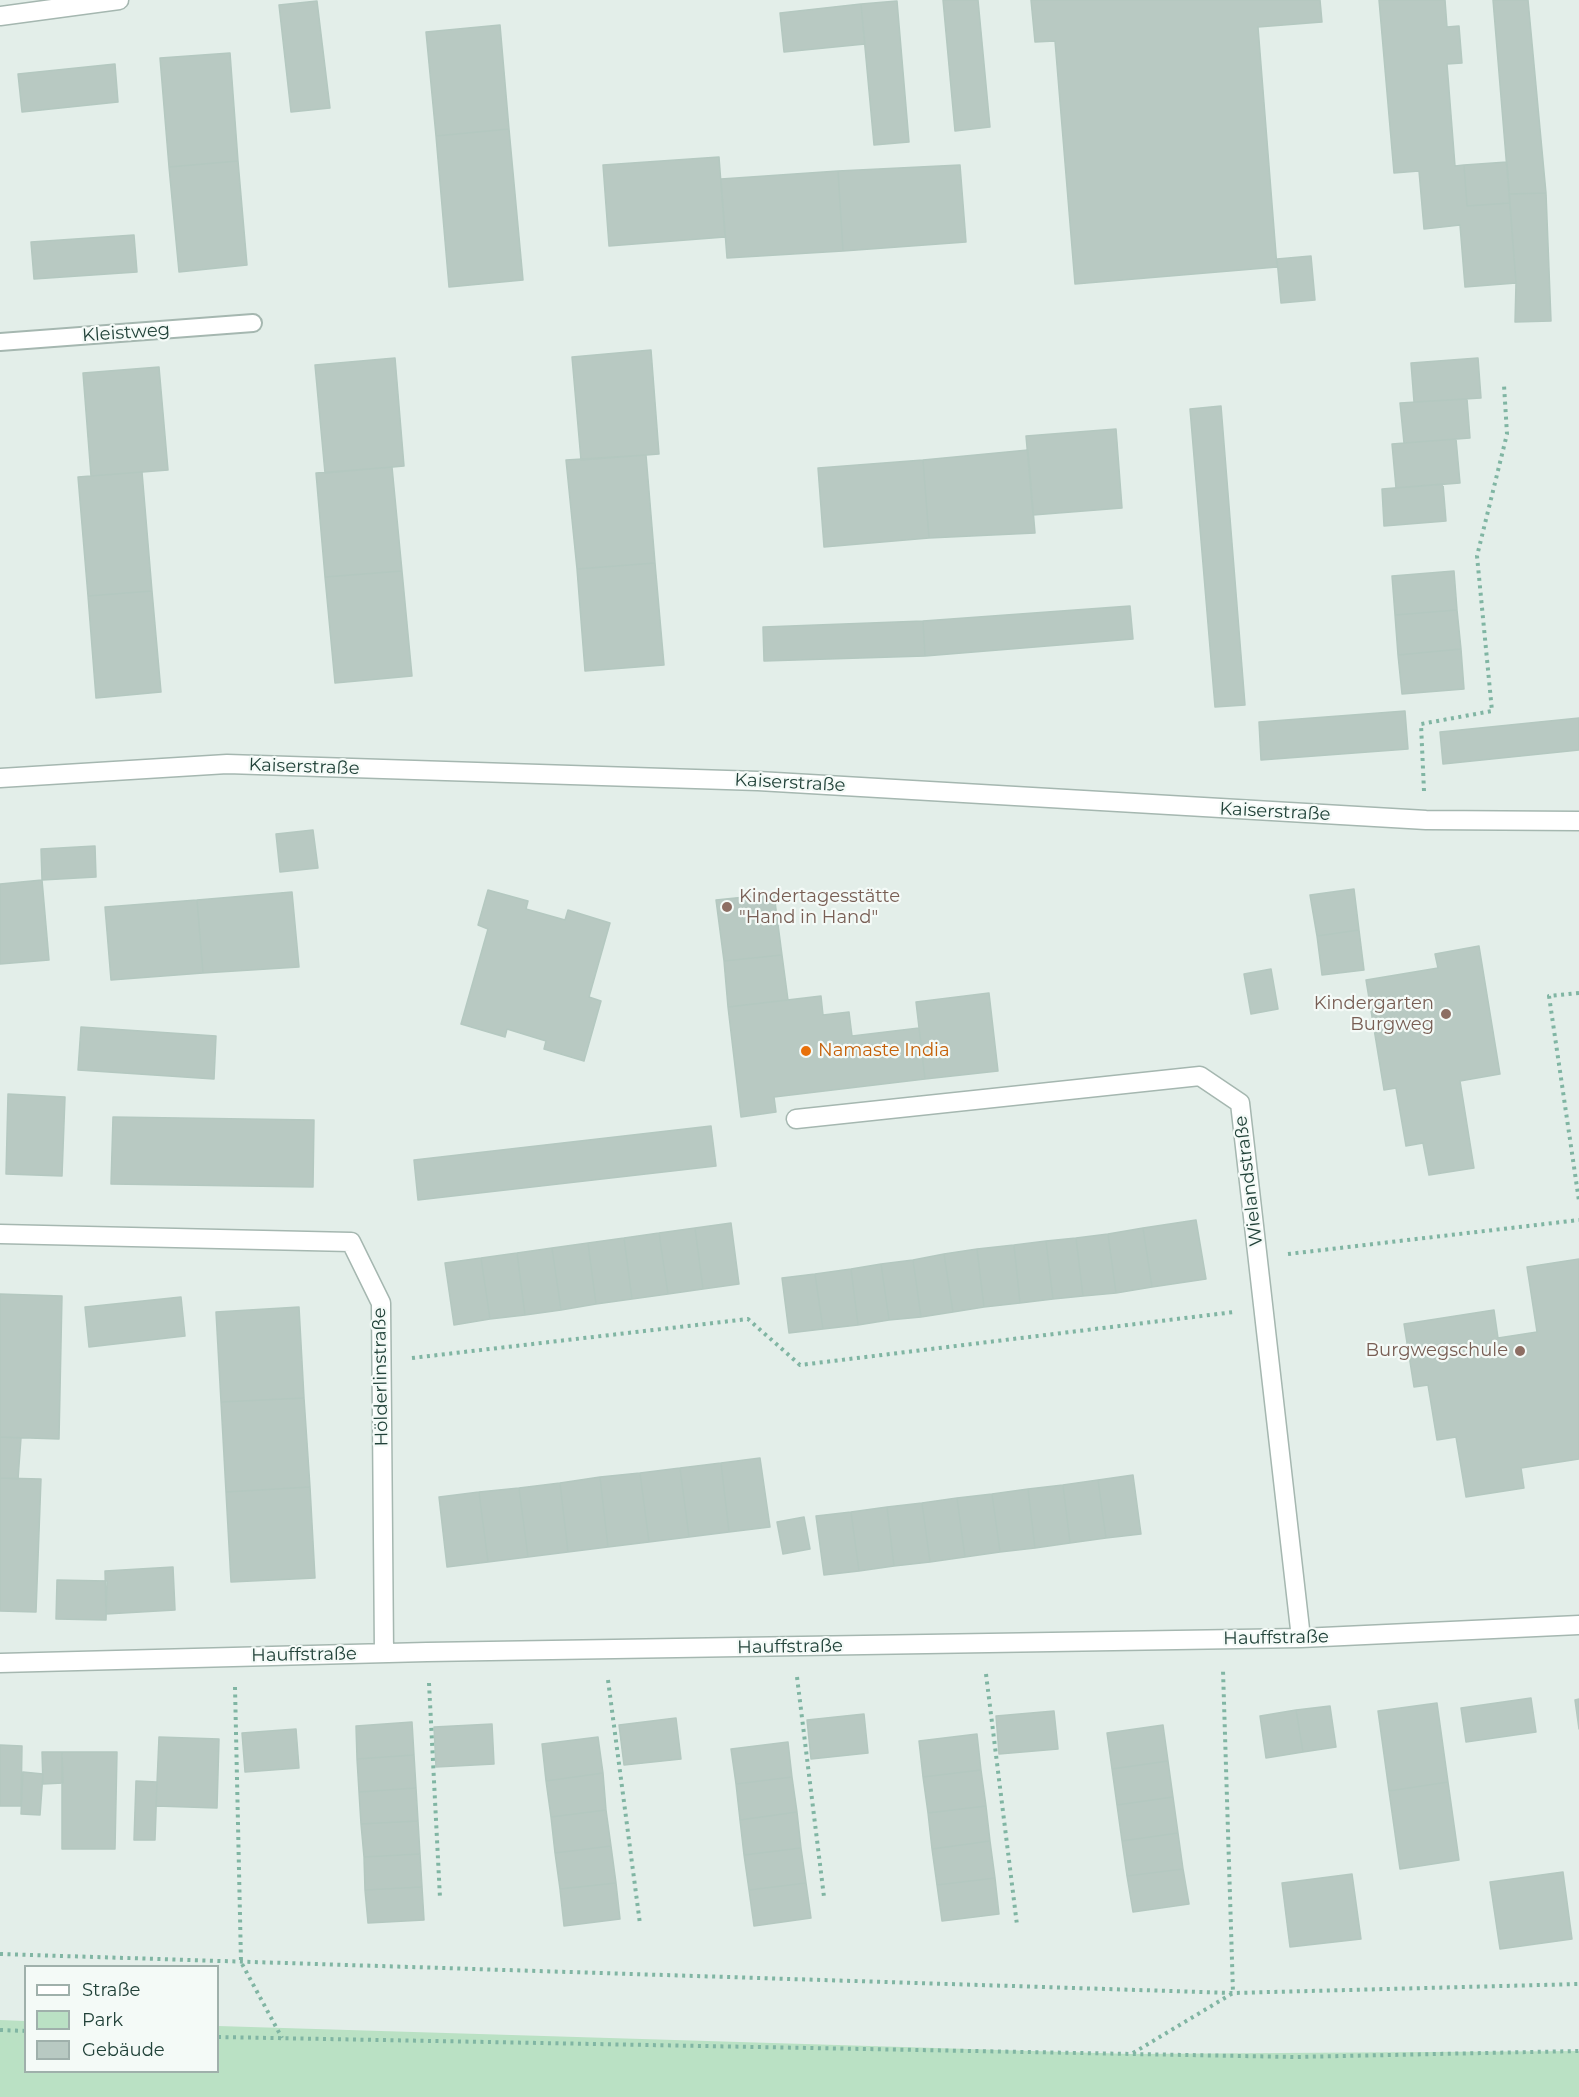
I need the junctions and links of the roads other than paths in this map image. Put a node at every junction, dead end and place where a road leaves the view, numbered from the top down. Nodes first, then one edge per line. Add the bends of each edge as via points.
1 (119, 0) edge
2 (0, 16) edge
3 (253, 323) dead end
4 (0, 342) edge
5 (0, 778) edge
6 (1579, 822) edge
7 (796, 1119) dead end
8 (0, 1234) edge
9 (1579, 1625) edge
10 (1301, 1638) junction
11 (384, 1653) junction
12 (0, 1663) edge

1 - 2 street
3 - 4 lane, Kleistweg
5 - 6 street, Kaiserstraße via 250,765 758,781 1426,820
7 - 10 street, Wielandstraße via 1200,1076 1240,1103
8 - 11 street, Hölderlinstraße via 351,1242 381,1303
9 - 10 street, Hauffstraße
10 - 11 street, Hauffstraße
11 - 12 street, Hauffstraße

